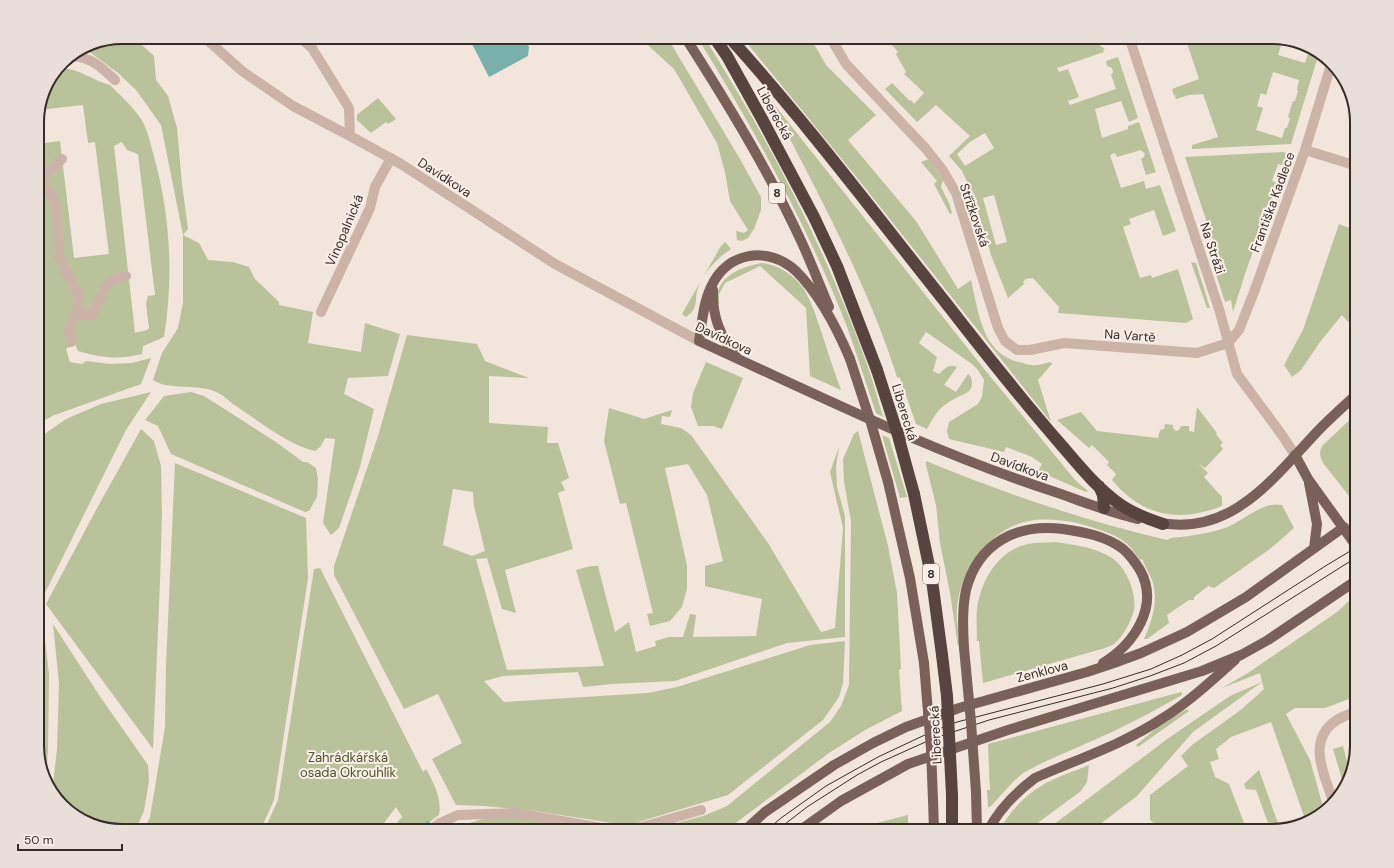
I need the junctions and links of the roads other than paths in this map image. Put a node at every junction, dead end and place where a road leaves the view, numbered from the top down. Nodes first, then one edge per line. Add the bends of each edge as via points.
1 (212, 44) edge
2 (308, 44) edge
3 (690, 44) edge
4 (719, 44) edge
5 (735, 44) edge
6 (834, 44) edge
7 (1131, 44) edge
8 (80, 57) edge
9 (1330, 70) edge
10 (115, 80) dead end
11 (350, 136) junction
12 (1305, 150) junction
13 (391, 158) junction
14 (62, 159) dead end
15 (1350, 164) edge
16 (44, 176) edge
17 (44, 189) edge
18 (126, 276) dead end
19 (716, 278) junction
20 (322, 312) dead end
21 (75, 314) junction
22 (699, 341) junction
23 (71, 342) dead end
24 (1228, 343) junction
25 (1030, 350) joint
26 (737, 358) junction
27 (850, 359) junction
28 (1350, 401) edge
29 (1295, 455) junction
30 (1308, 479) junction
31 (1098, 485) junction
32 (1104, 508) junction
33 (1163, 524) junction
34 (1345, 530) junction
35 (1350, 537) edge
36 (1314, 548) junction
37 (1350, 585) edge
38 (1241, 655) junction
39 (1087, 672) junction
40 (1350, 714) edge
41 (1331, 796) edge
42 (701, 810) dead end
43 (439, 824) edge
44 (579, 824) edge
45 (652, 824) edge
46 (752, 824) edge
47 (810, 824) edge
48 (933, 824) edge
49 (952, 824) edge
50 (977, 824) edge
51 (992, 824) edge

1 - 11 street, Davídkova via 242,71 292,106
2 - 11 street via 349,108
3 - 27 main road, Liberecká / 8 via 727,103 803,245
4 - 49 highway, Liberecká / 8, bridge via 762,119 837,266 877,370 897,432 914,494 932,580 947,696
5 - 31 highway via 825,150 1035,413
6 - 25 street, Střížkovská via 846,64 942,169 956,193 998,328 1005,341 1017,350
7 - 24 street, Na Stráži
8 - 10 street via 96,63
9 - 12 street, Františka Kadlece
11 - 13 street, Davídkova
12 - 15 street
12 - 24 street, Františka Kadlece via 1239,330
13 - 20 street, Vinopalnická via 375,187 370,208
13 - 22 street, Davídkova via 555,264
14 - 16 street
17 - 21 street via 51,193 57,209 58,256 79,293
18 - 21 street via 114,279 107,285 91,316
19 - 22 main road via 707,297
19 - 26 main road via 714,315 722,338
19 - 27 main road via 732,263 749,256 769,256 787,264 817,298 841,338
21 - 23 street via 68,330
22 - 26 main road, Davídkova
24 - 25 street, Na Vartě via 1198,353 1064,343
24 - 29 street, Na Stráži via 1237,374
26 - 32 main road, Davídkova via 950,454
27 - 48 main road, Liberecká / 8, bridge via 888,482 910,578 924,663 931,749
28 - 29 main road, Davídkova
29 - 30 main road
29 - 33 main road, Davídkova via 1240,507 1223,516 1190,525
30 - 34 main road
30 - 36 main road via 1317,524
31 - 32 highway
31 - 33 highway via 1120,504
32 - 33 main road, Davídkova
34 - 35 main road
34 - 36 main road, Zenklova
36 - 39 main road, Zenklova via 1246,597 1187,632 1141,653
37 - 38 main road via 1268,640
38 - 47 main road via 1194,673 1008,730 908,764 841,801
38 - 51 main road via 1164,718 1126,740 1036,778 1006,803
39 - 46 main road, Zenklova via 959,708 900,730 834,765 765,812
39 - 50 main road, bridge via 1109,659 1128,642 1141,622 1148,598 1142,574 1130,556 1115,544 1079,531 1044,528 1005,537 986,552 974,570 966,591 964,648
40 - 41 street via 1330,726 1323,734 1319,747 1319,761
42 - 45 street
43 - 44 street via 458,815 516,813

